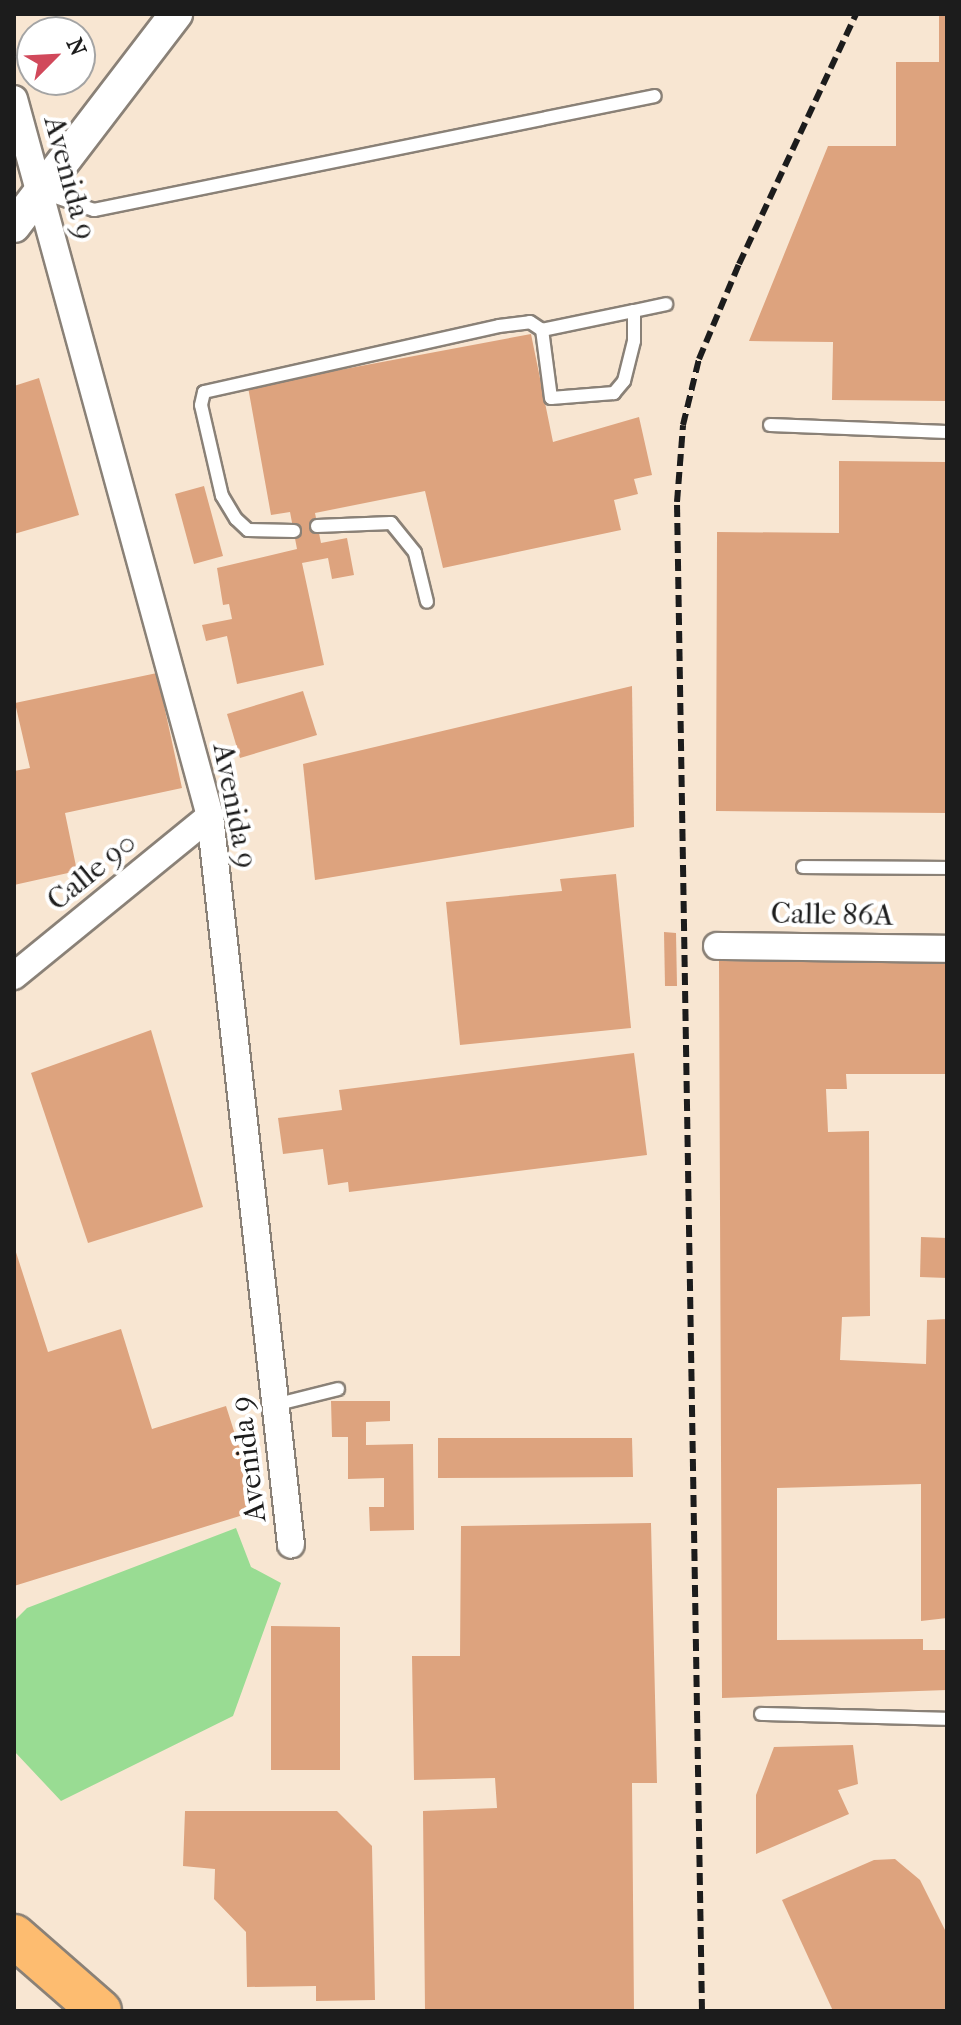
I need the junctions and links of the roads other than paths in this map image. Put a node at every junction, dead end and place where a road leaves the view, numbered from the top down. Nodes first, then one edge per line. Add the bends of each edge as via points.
1 (176, 14) edge
2 (655, 96) dead end
3 (14, 99) edge
4 (39, 192) junction
5 (14, 226) edge
6 (666, 304) dead end
7 (634, 311) junction
8 (542, 330) junction
9 (770, 425) dead end
10 (947, 432) edge
11 (317, 526) dead end
12 (294, 531) dead end
13 (427, 602) dead end
14 (210, 816) junction
15 (803, 867) dead end
16 (947, 868) edge
17 (717, 946) dead end
18 (947, 949) edge
19 (14, 976) edge
20 (338, 1389) dead end
21 (274, 1405) junction
22 (291, 1545) dead end
23 (761, 1714) dead end
24 (947, 1719) edge
25 (14, 1936) edge
26 (14, 1958) edge
27 (63, 2011) edge
28 (100, 2011) edge

1 - 4 street
2 - 4 lane via 94,210
3 - 4 street, Avenida 9
4 - 5 street
4 - 14 street, Avenida 9
6 - 7 lane
7 - 8 lane
7 - 8 lane via 633,350 624,381 614,393 598,397 551,398
8 - 12 lane via 530,322 499,326 204,392 201,405 222,496 236,519 248,530
9 - 10 lane
11 - 13 lane via 391,523 415,553
14 - 19 street, Calle 90
14 - 21 street, Avenida 9
15 - 16 lane
17 - 18 street, Calle 86A
20 - 21 lane
21 - 22 street, Avenida 9
23 - 24 lane
25 - 28 highway
26 - 27 highway

